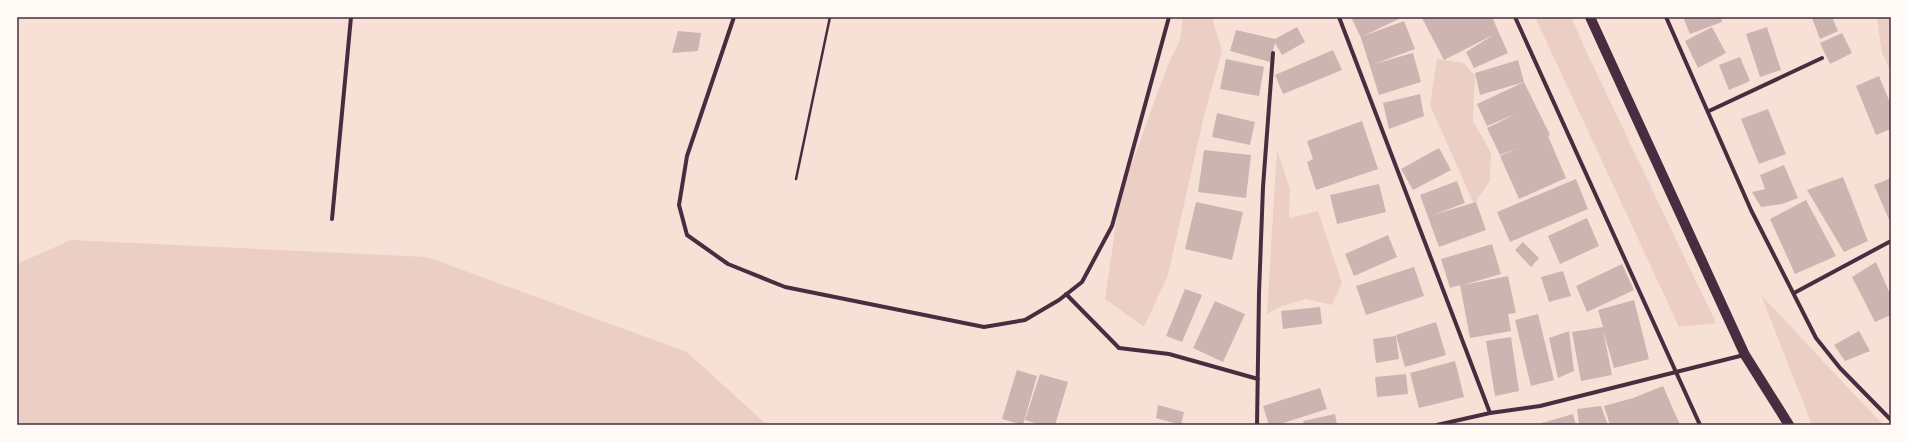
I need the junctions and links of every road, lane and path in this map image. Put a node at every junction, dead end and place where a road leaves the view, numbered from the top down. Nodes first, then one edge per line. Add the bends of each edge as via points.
1 (351, 17) edge
2 (734, 17) edge
3 (830, 17) edge
4 (1169, 17) edge
5 (1339, 17) edge
6 (1515, 17) edge
7 (1590, 17) edge
8 (1666, 17) edge
9 (1273, 53) dead end
10 (1822, 58) dead end
11 (1709, 111) junction
12 (796, 179) dead end
13 (332, 219) dead end
14 (1891, 241) edge
15 (1794, 293) junction
16 (1066, 294) junction
17 (1745, 355) junction
18 (1677, 373) junction
19 (1258, 379) junction
20 (1490, 413) junction
21 (1891, 420) edge
22 (1257, 425) edge
23 (1438, 425) edge
24 (1700, 425) edge
25 (1790, 425) edge

1 - 13 street
2 - 16 street via 687,156 680,205 687,235 728,264 785,287 984,327 1026,320
3 - 12 path
4 - 16 street via 1112,226 1082,282
5 - 20 street
6 - 18 street
7 - 17 main road
8 - 11 street
9 - 19 street via 1263,187
10 - 11 street
11 - 15 street via 1751,210
14 - 15 street
15 - 21 street via 1816,338 1840,368
16 - 19 street via 1119,348 1168,354
17 - 18 street
17 - 25 main road
18 - 20 street via 1540,406
18 - 24 street
19 - 22 street
20 - 23 street

